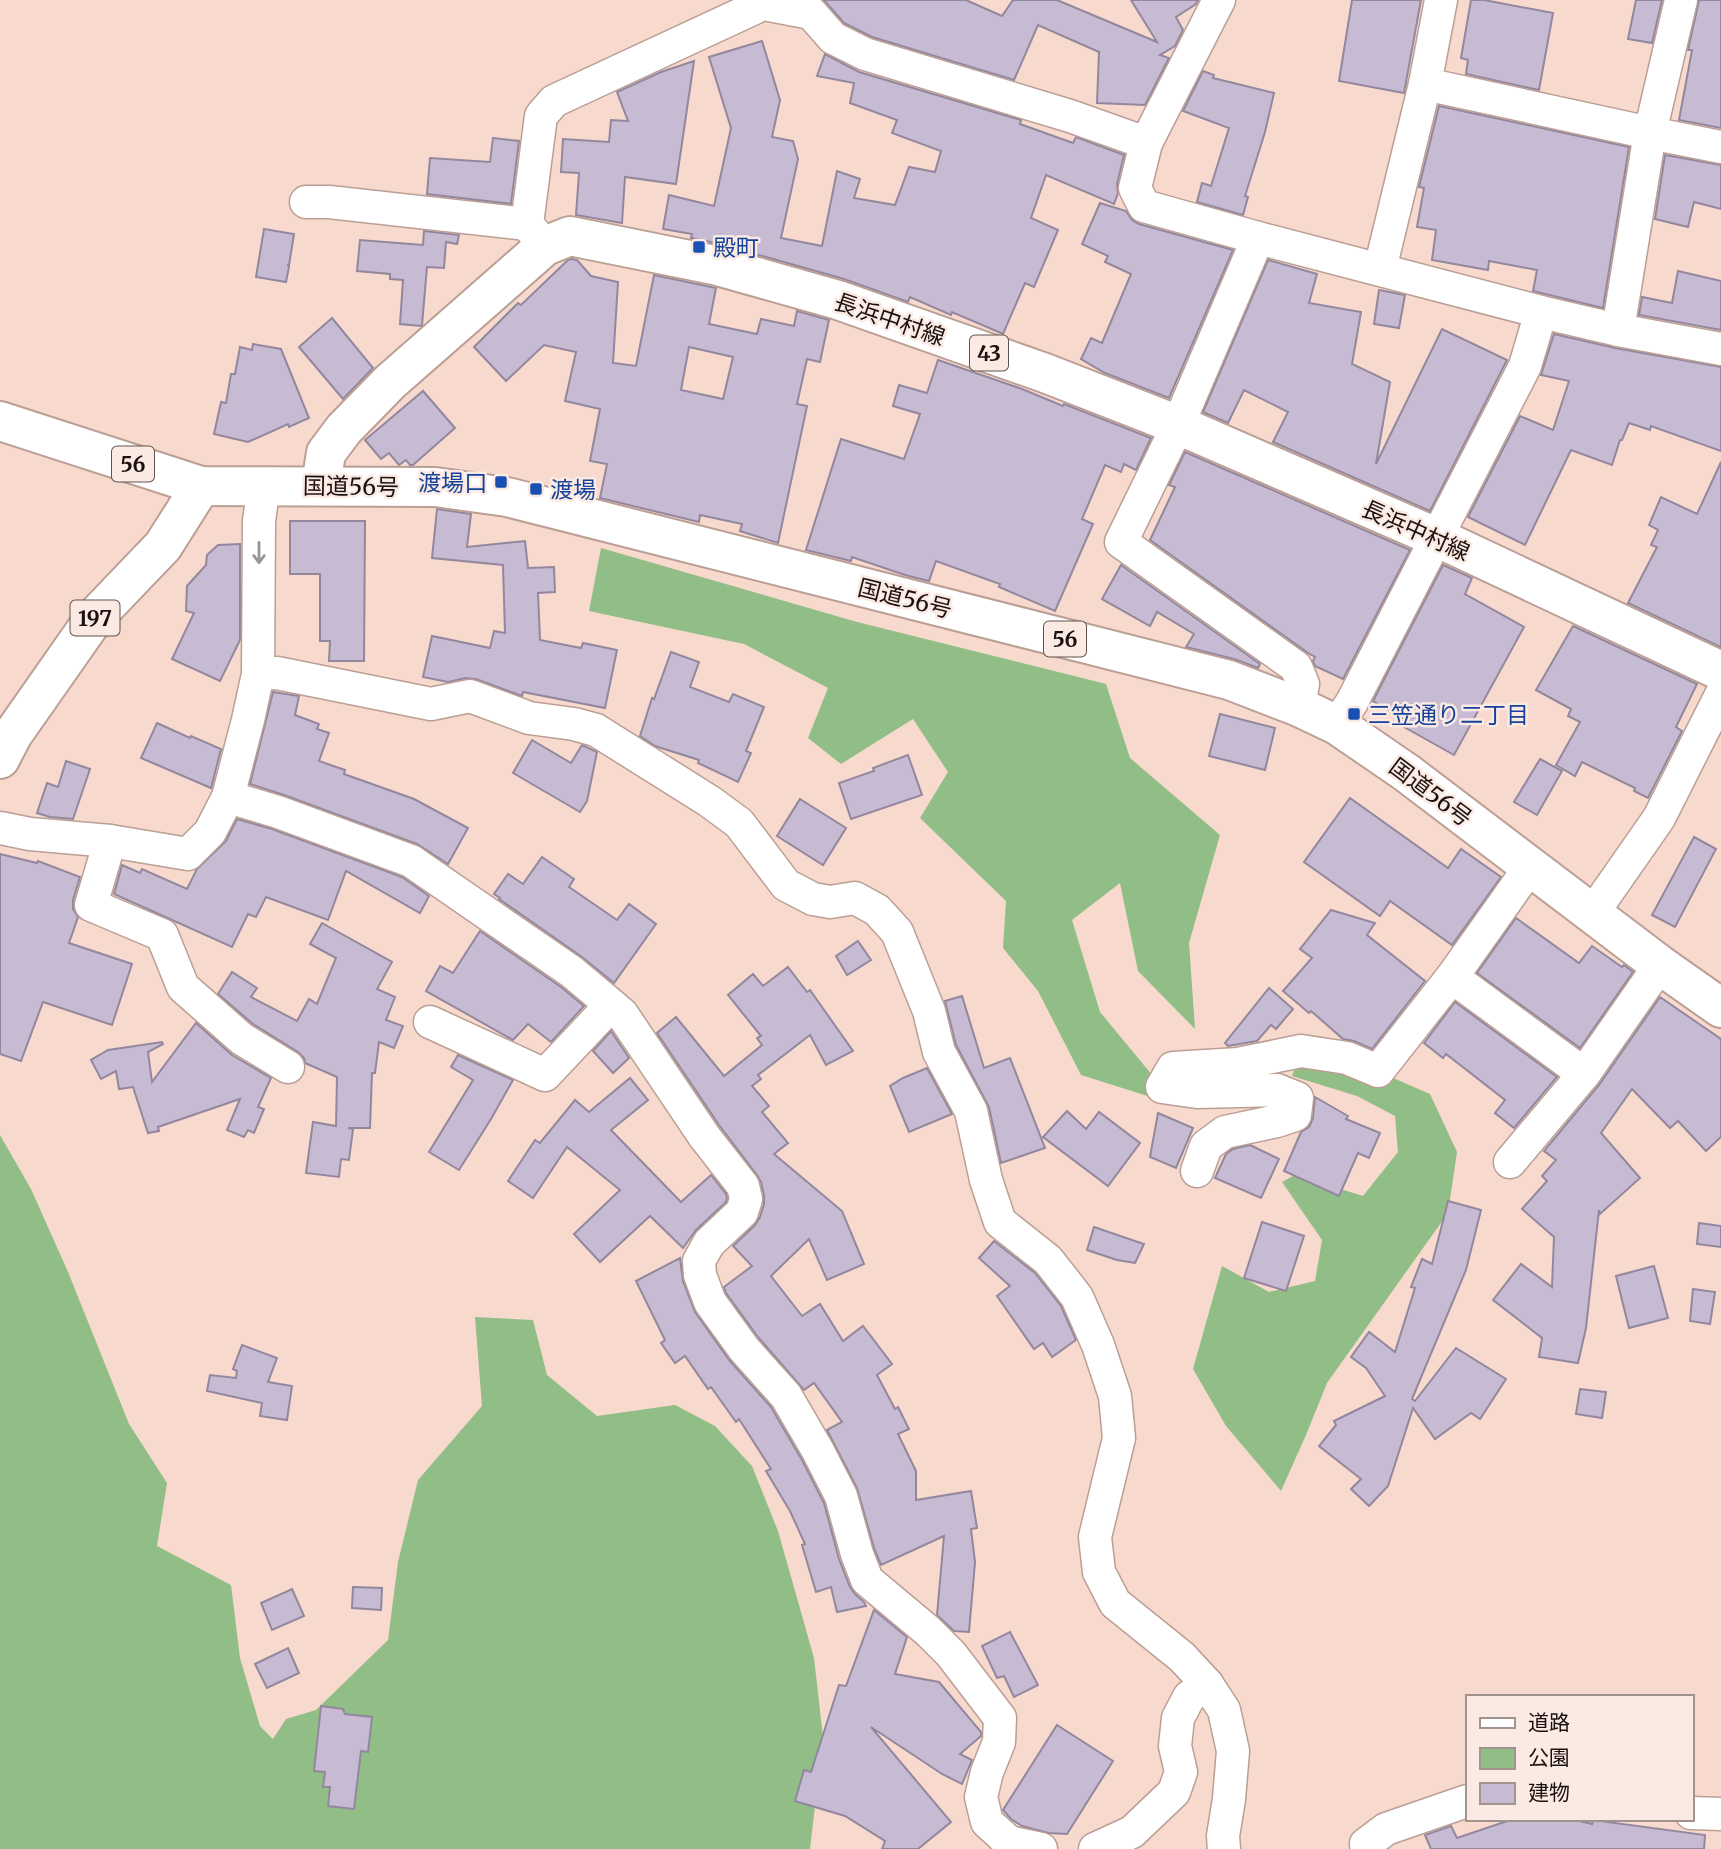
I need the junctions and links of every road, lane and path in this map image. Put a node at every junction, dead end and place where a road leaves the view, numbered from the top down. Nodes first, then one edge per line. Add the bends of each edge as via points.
1 (1219, 0) edge
2 (1441, 0) edge
3 (1681, 0) edge
4 (767, 2) edge
5 (1425, 84) junction
6 (1650, 134) junction
7 (1146, 143) junction
8 (1721, 147) edge
9 (306, 202) dead end
10 (536, 235) junction
11 (1258, 238) junction
12 (1380, 269) junction
13 (1541, 312) junction
14 (1618, 330) junction
15 (1721, 349) edge
16 (0, 421) edge
17 (1178, 425) junction
18 (264, 485) junction
19 (321, 485) junction
20 (201, 486) junction
21 (1438, 538) junction
22 (1721, 671) edge
23 (258, 674) junction
24 (1721, 695) edge
25 (1299, 707) junction
26 (1338, 725) junction
27 (0, 760) edge
28 (228, 797) junction
29 (0, 828) edge
30 (110, 841) junction
31 (1530, 867) junction
32 (1592, 914) junction
33 (1660, 965) junction
34 (1452, 977) junction
35 (611, 1005) junction
36 (1721, 1008) edge
37 (430, 1022) dead end
38 (288, 1067) dead end
39 (1584, 1074) junction
40 (1510, 1162) dead end
41 (1197, 1171) dead end
42 (1207, 1684) junction
43 (1466, 1801) edge
44 (1693, 1812) edge
45 (1721, 1814) edge
46 (1041, 1849) edge
47 (1095, 1849) edge
48 (1224, 1849) edge
49 (1367, 1849) edge

1 - 7 street
2 - 5 street
3 - 6 street
4 - 7 street via 811,13 833,38 864,54
4 - 10 street via 554,101 541,116
5 - 6 street
5 - 12 street
6 - 8 street
6 - 14 street
7 - 11 street via 1135,188 1144,206
9 - 10 street
10 - 17 main road, 長浜中村線 / 43 via 570,236 714,265 838,300
10 - 19 main road, 長浜中村線 / 43 via 344,429 326,453
11 - 12 street
11 - 17 street
12 - 13 street
13 - 14 street
13 - 21 street via 1525,366
14 - 15 street
16 - 20 main road, 国道56号 / 56
17 - 21 main road, 長浜中村線 / 43
17 - 25 street via 1121,542 1296,667 1303,684
18 - 19 main road, 国道56号 / 56
18 - 20 main road, 国道56号 / 56
18 -> 23 street via 259,522
19 - 25 main road, 国道56号 / 56 via 435,486 507,497 1229,680
20 - 27 main road, 197 via 163,545 95,617 13,734
21 - 22 main road, 長浜中村線 / 43
21 - 26 street
23 - 28 street
23 - 42 street via 277,673 431,704 470,696 529,718 596,730 739,823 786,885 813,899 855,898 877,910 897,933 929,1012 939,1052 971,1111 1000,1222 1048,1260 1077,1297 1098,1345 1115,1396 1119,1438 1094,1537 1099,1572 1115,1602 1182,1657
24 - 32 street via 1659,818
25 - 26 main road, 国道56号 / 56
26 - 31 main road, 国道56号 / 56
28 - 30 street via 210,832 188,853
28 - 35 street via 411,861 572,972
29 - 30 street
30 - 38 street via 91,905 162,935 183,987 242,1039
31 - 32 main road, 国道56号 / 56
31 - 34 street
32 - 33 main road, 国道56号 / 56
33 - 36 main road, 国道56号 / 56
33 - 39 street
34 - 39 street
34 - 41 street via 1378,1071 1348,1058 1301,1051 1238,1064 1172,1068 1162,1087 1196,1092 1277,1090 1297,1098 1295,1115 1225,1132 1206,1146
35 - 37 street via 545,1075
35 - 46 street via 622,1014 743,1186 742,1212 709,1243 699,1261 710,1301 786,1396 818,1451 841,1496 867,1580 951,1654 1000,1718 999,1742 981,1797 987,1822 1009,1842
39 - 40 street
42 - 47 street via 1189,1697 1178,1718 1175,1745 1181,1772 1174,1792 1132,1832
42 - 48 street via 1224,1710 1233,1751
43 - 49 street via 1386,1829 1366,1844
44 - 45 street

